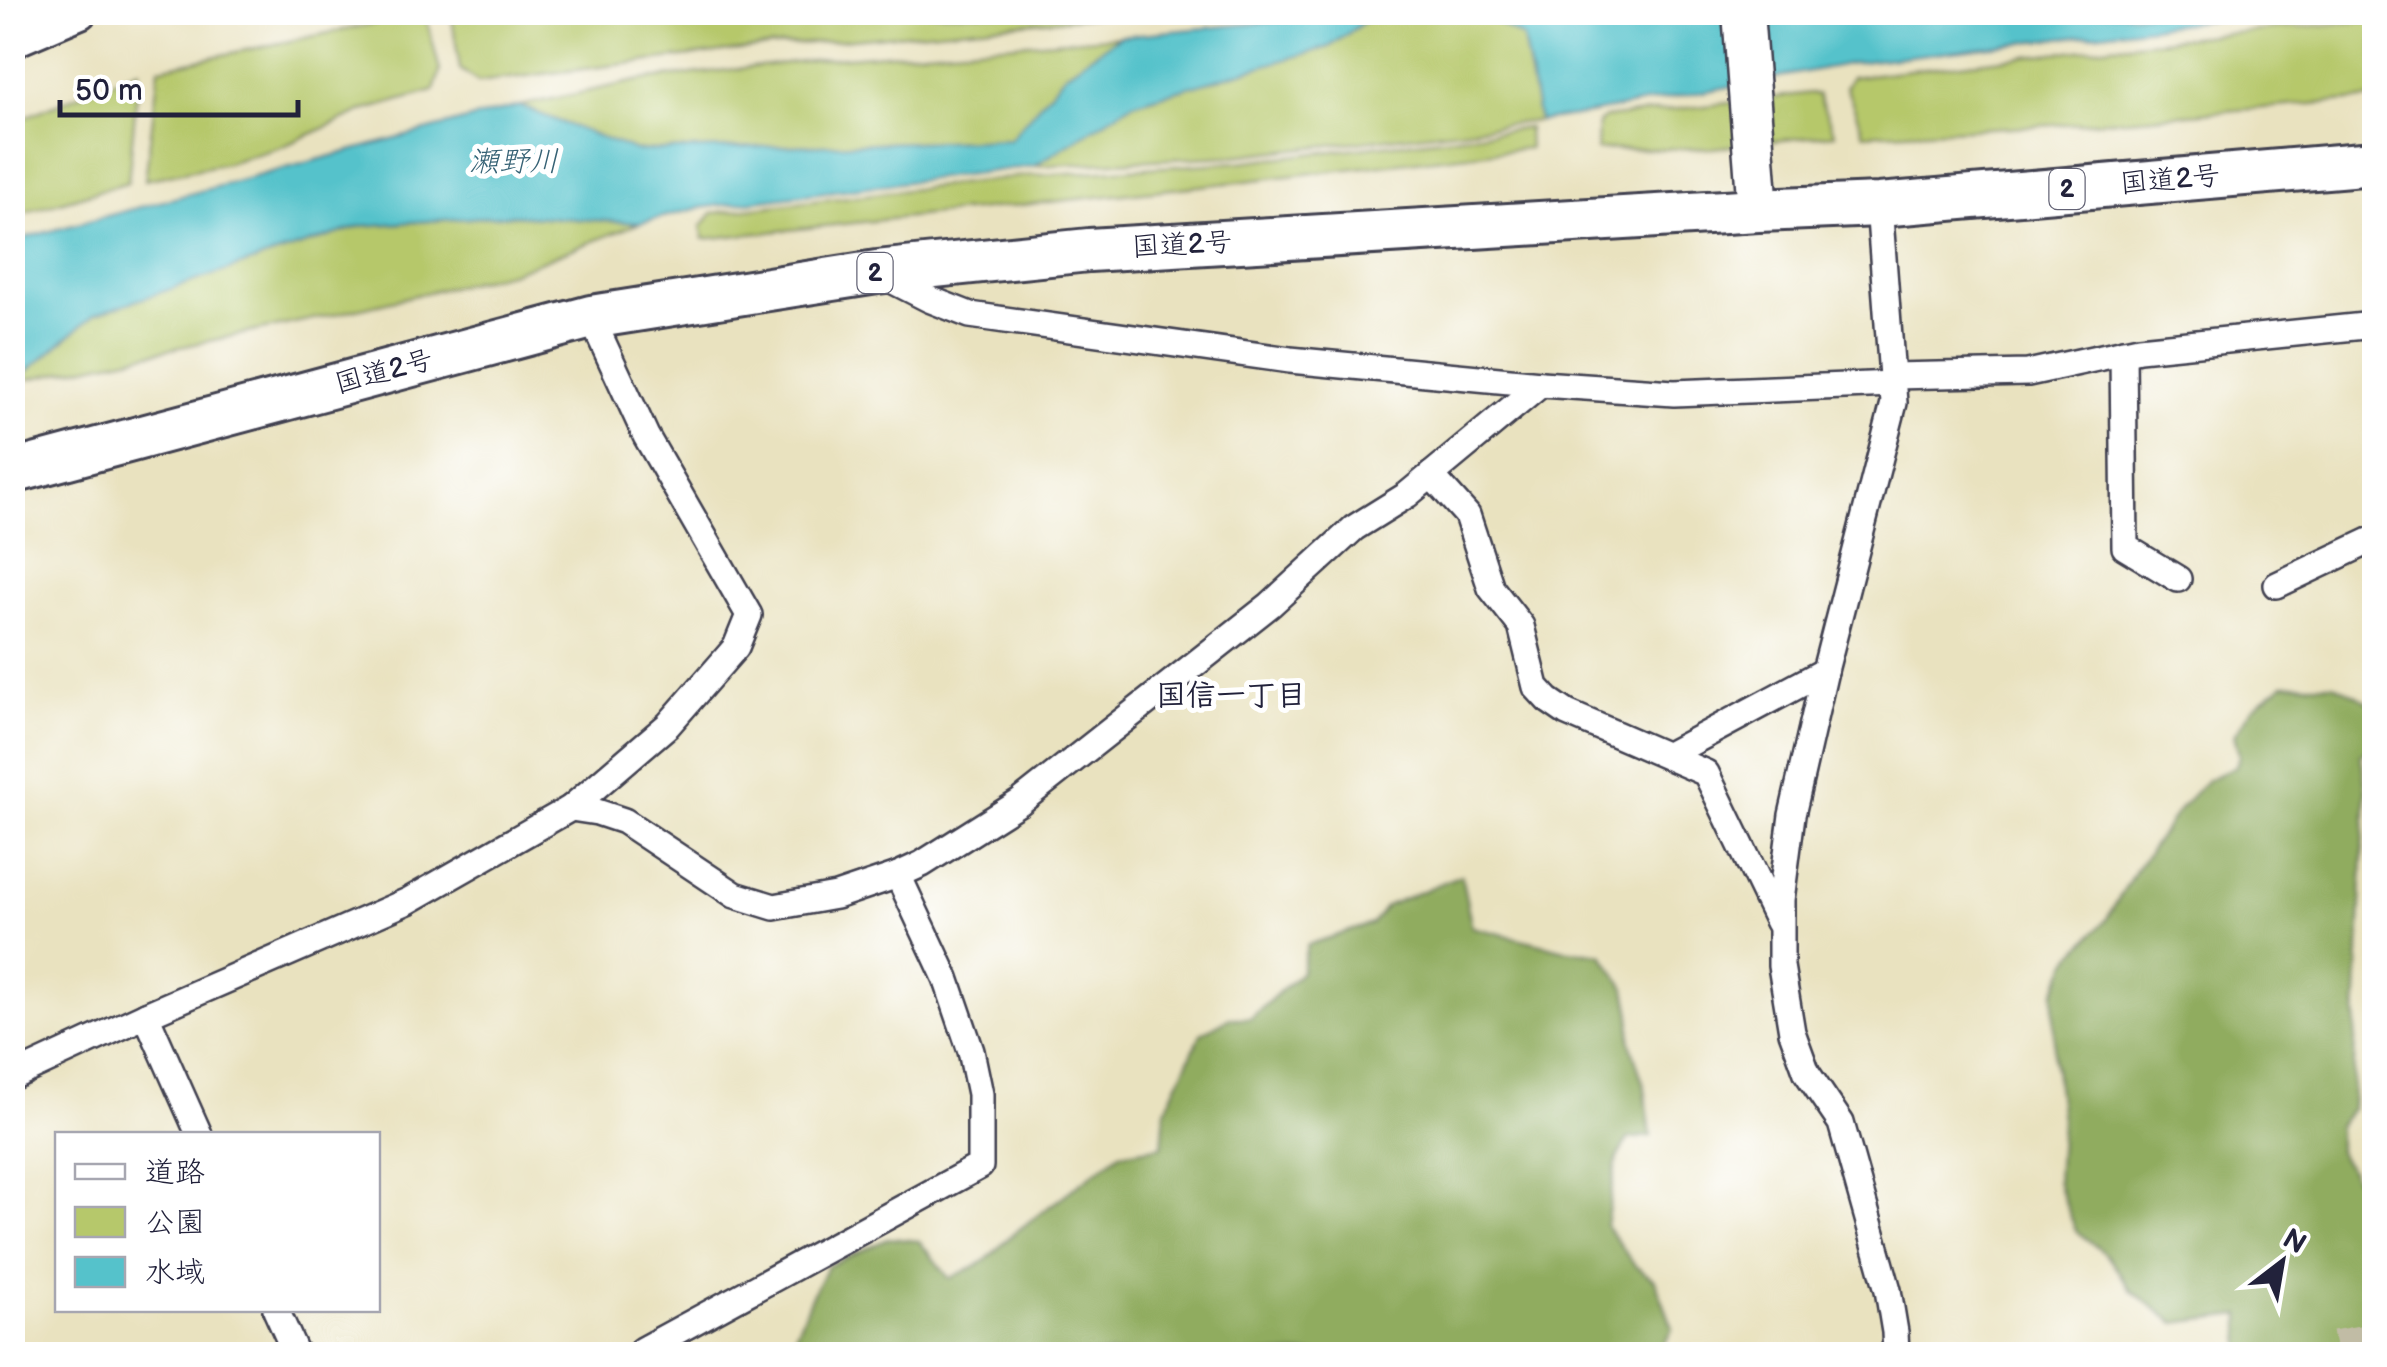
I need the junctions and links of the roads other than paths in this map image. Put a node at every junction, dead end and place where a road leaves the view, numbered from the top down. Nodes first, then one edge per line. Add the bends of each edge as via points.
1 (80, 12) edge
2 (1744, 12) edge
3 (12, 40) edge
4 (2374, 163) edge
5 (1879, 205) junction
6 (1758, 210) junction
7 (877, 272) junction
8 (591, 317) junction
9 (2374, 326) edge
10 (2123, 352) junction
11 (1893, 380) junction
12 (1541, 384) junction
13 (12, 472) edge
14 (1431, 475) junction
15 (2374, 540) edge
16 (2178, 579) dead end
17 (2277, 585) dead end
18 (1825, 671) junction
19 (1668, 756) junction
20 (571, 808) junction
21 (898, 875) junction
22 (1781, 928) junction
23 (146, 1015) junction
24 (12, 1077) edge
25 (198, 1132) edge
26 (277, 1312) edge
27 (296, 1354) edge
28 (644, 1354) edge
29 (1896, 1354) edge

1 - 3 street
2 - 6 main road
4 - 5 highway, 国道2号 / 2
5 - 6 highway, 国道2号 / 2
5 - 11 street
6 - 7 highway, 国道2号 / 2 via 1088,250
7 - 8 highway, 国道2号 / 2
7 - 12 street via 970,315 1290,360
8 - 13 highway, 国道2号 / 2
8 - 20 street via 646,436 750,615 736,647 668,725
9 - 10 street
10 - 11 street via 2028,374
10 - 16 street via 2125,547
11 - 12 street via 1674,394
11 - 18 street via 1894,403
12 - 14 street
14 - 19 street via 1468,516 1491,588 1521,626 1536,687 1568,714
14 - 21 street via 1354,528 1270,606 1020,802
15 - 17 street
18 - 19 street
18 - 22 street via 1792,815
19 - 22 street via 1706,772
20 - 21 street via 624,821 735,895 774,908
20 - 23 street via 408,901
21 - 28 street via 971,1051 980,1094 980,1166
22 - 29 street via 1792,1032 1808,1073 1842,1123 1888,1290
23 - 24 street
23 - 25 street
26 - 27 street

